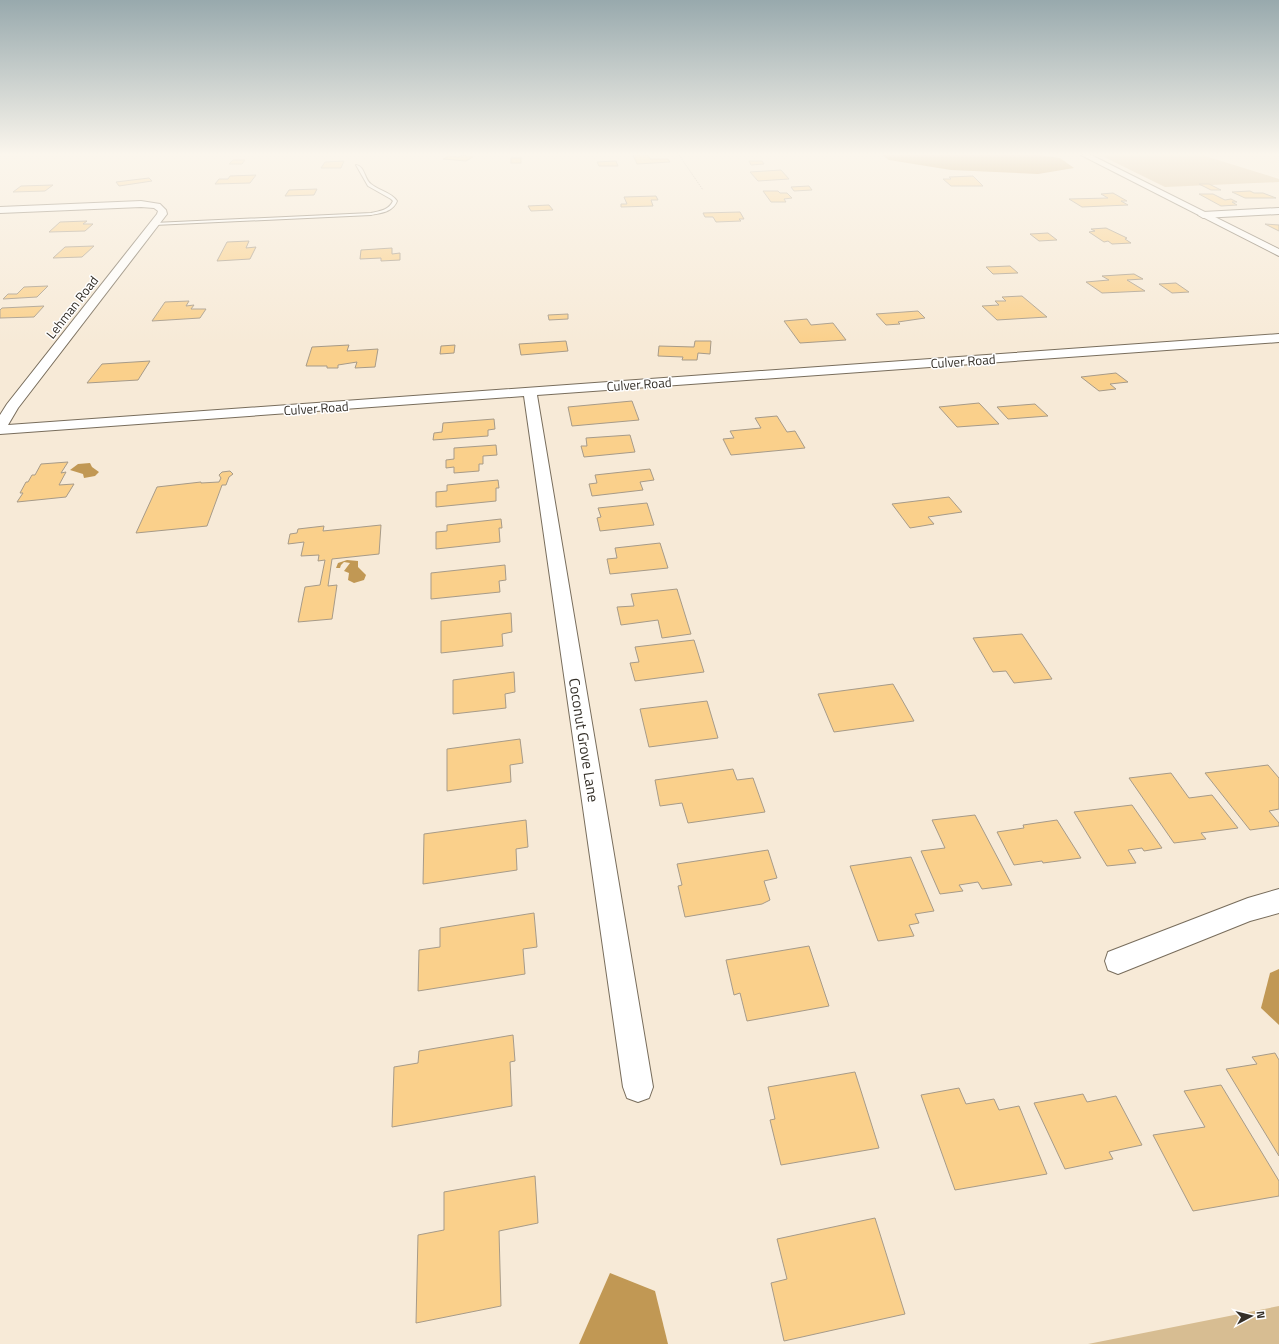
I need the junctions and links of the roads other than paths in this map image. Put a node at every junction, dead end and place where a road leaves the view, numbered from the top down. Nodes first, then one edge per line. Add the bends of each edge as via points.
1 (159, 218) edge
2 (290, 218) edge
3 (1210, 218) edge
4 (154, 224) junction
5 (1279, 253) edge
6 (1279, 338) edge
7 (530, 392) junction
8 (0, 427) edge
9 (0, 430) edge
10 (1279, 901) edge
11 (1118, 961) dead end
12 (638, 1087) dead end

1 - 4 street, Lehman Road
2 - 4 lane
3 - 5 street
4 - 8 street, Lehman Road via 12,407
6 - 7 street, Culver Road
7 - 9 street, Culver Road
7 - 12 street, Coconut Grove Lane
10 - 11 street via 1248,910

